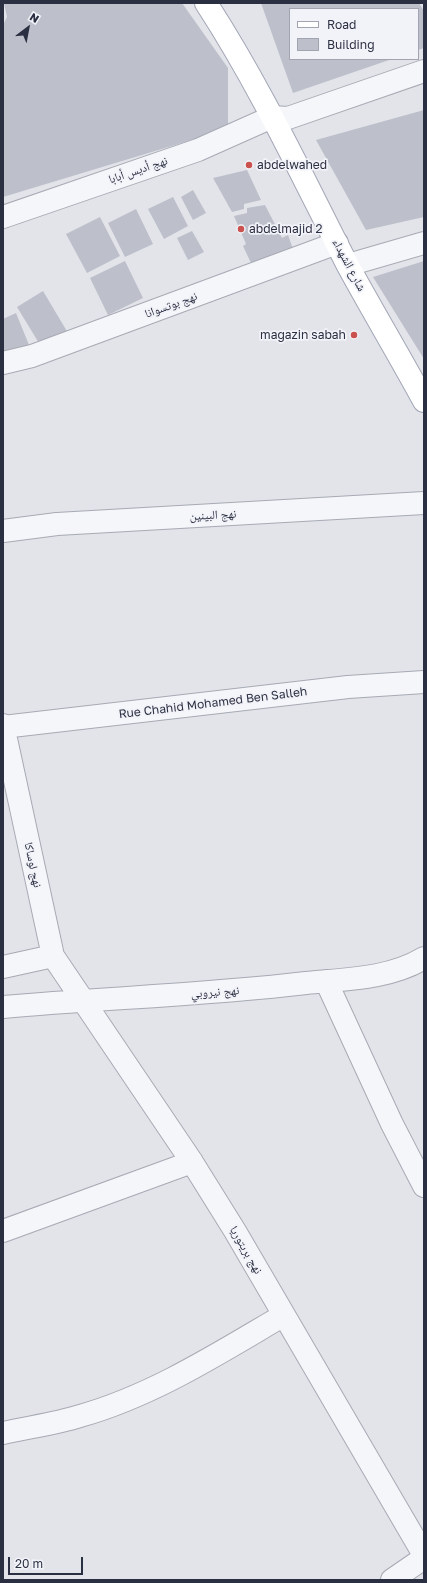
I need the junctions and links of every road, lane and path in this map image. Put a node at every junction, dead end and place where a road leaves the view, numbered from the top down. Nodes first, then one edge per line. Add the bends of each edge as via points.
1 (206, 3) edge
2 (424, 71) edge
3 (272, 117) junction
4 (3, 217) edge
5 (337, 243) junction
6 (424, 243) edge
7 (348, 265) junction
8 (3, 363) edge
9 (424, 401) edge
10 (424, 503) edge
11 (3, 531) edge
12 (424, 682) edge
13 (3, 726) edge
14 (53, 956) junction
15 (424, 958) edge
16 (3, 967) edge
17 (326, 981) junction
18 (83, 1000) junction
19 (3, 1007) edge
20 (192, 1162) junction
21 (424, 1186) edge
22 (3, 1231) edge
23 (284, 1315) junction
24 (3, 1433) edge
25 (424, 1555) edge
26 (424, 1558) edge
27 (392, 1580) edge

1 - 3 main road, شارع الشهداء
2 - 3 street via 288,118
3 - 4 street, نهج أديس أبابا via 198,150
3 - 5 main road, شارع الشهداء
5 - 7 main road, شارع الشهداء
5 - 8 street, نهج بوتسوانا via 32,356
6 - 7 street
7 - 9 main road, شارع الشهداء
10 - 11 street, نهج البينين via 57,524
12 - 13 street, Rue Chahid Mohamed Ben Salleh via 348,687
13 - 14 street, نهج لوساكا
14 - 16 street
14 - 18 street, نهج بريتوريا
15 - 17 street, نهج نيروبي via 413,965 383,975
17 - 18 street, نهج نيروبي via 248,990
17 - 21 street via 392,1124
18 - 19 street, نهج نيروبي
18 - 20 street, نهج بريتوريا
20 - 22 street
20 - 23 street, نهج بريتوريا
23 - 24 street via 183,1374 152,1389 80,1416
23 - 25 street, نهج بريتوريا
26 - 27 street

